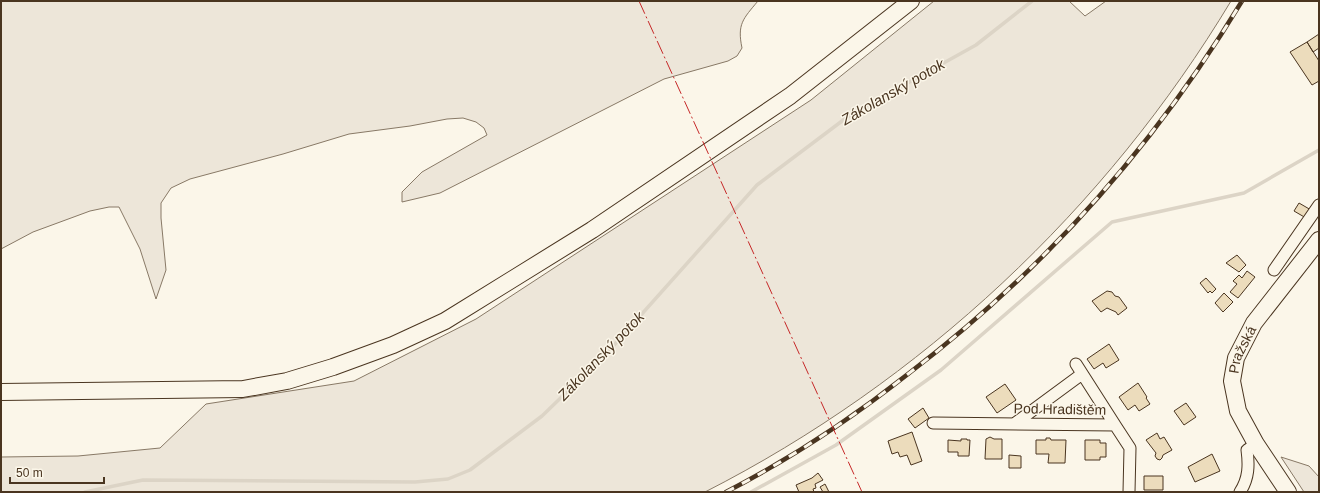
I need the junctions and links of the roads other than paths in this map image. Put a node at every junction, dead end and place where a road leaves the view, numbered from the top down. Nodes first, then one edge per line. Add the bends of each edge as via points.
1 (911, 1) edge
2 (1319, 205) edge
3 (1319, 240) edge
4 (1274, 270) dead end
5 (1076, 364) dead end
6 (1082, 374) junction
7 (1, 392) edge
8 (933, 423) dead end
9 (1014, 424) junction
10 (1114, 425) junction
11 (1251, 447) junction
12 (1129, 492) edge
13 (1240, 492) edge
14 (1288, 492) edge

1 - 7 main road via 790,96 592,230 445,321 393,345 293,379 243,388
2 - 4 street
3 - 11 main road, Pražská via 1254,323 1236,358 1232,381 1238,411
5 - 6 street
6 - 9 street
6 - 10 street
8 - 9 street, Pod Hradištěm
9 - 10 street, Pod Hradištěm
10 - 12 street, Pod Hradištěm via 1130,448
11 - 13 street via 1249,466
11 - 14 main road, Pražská

